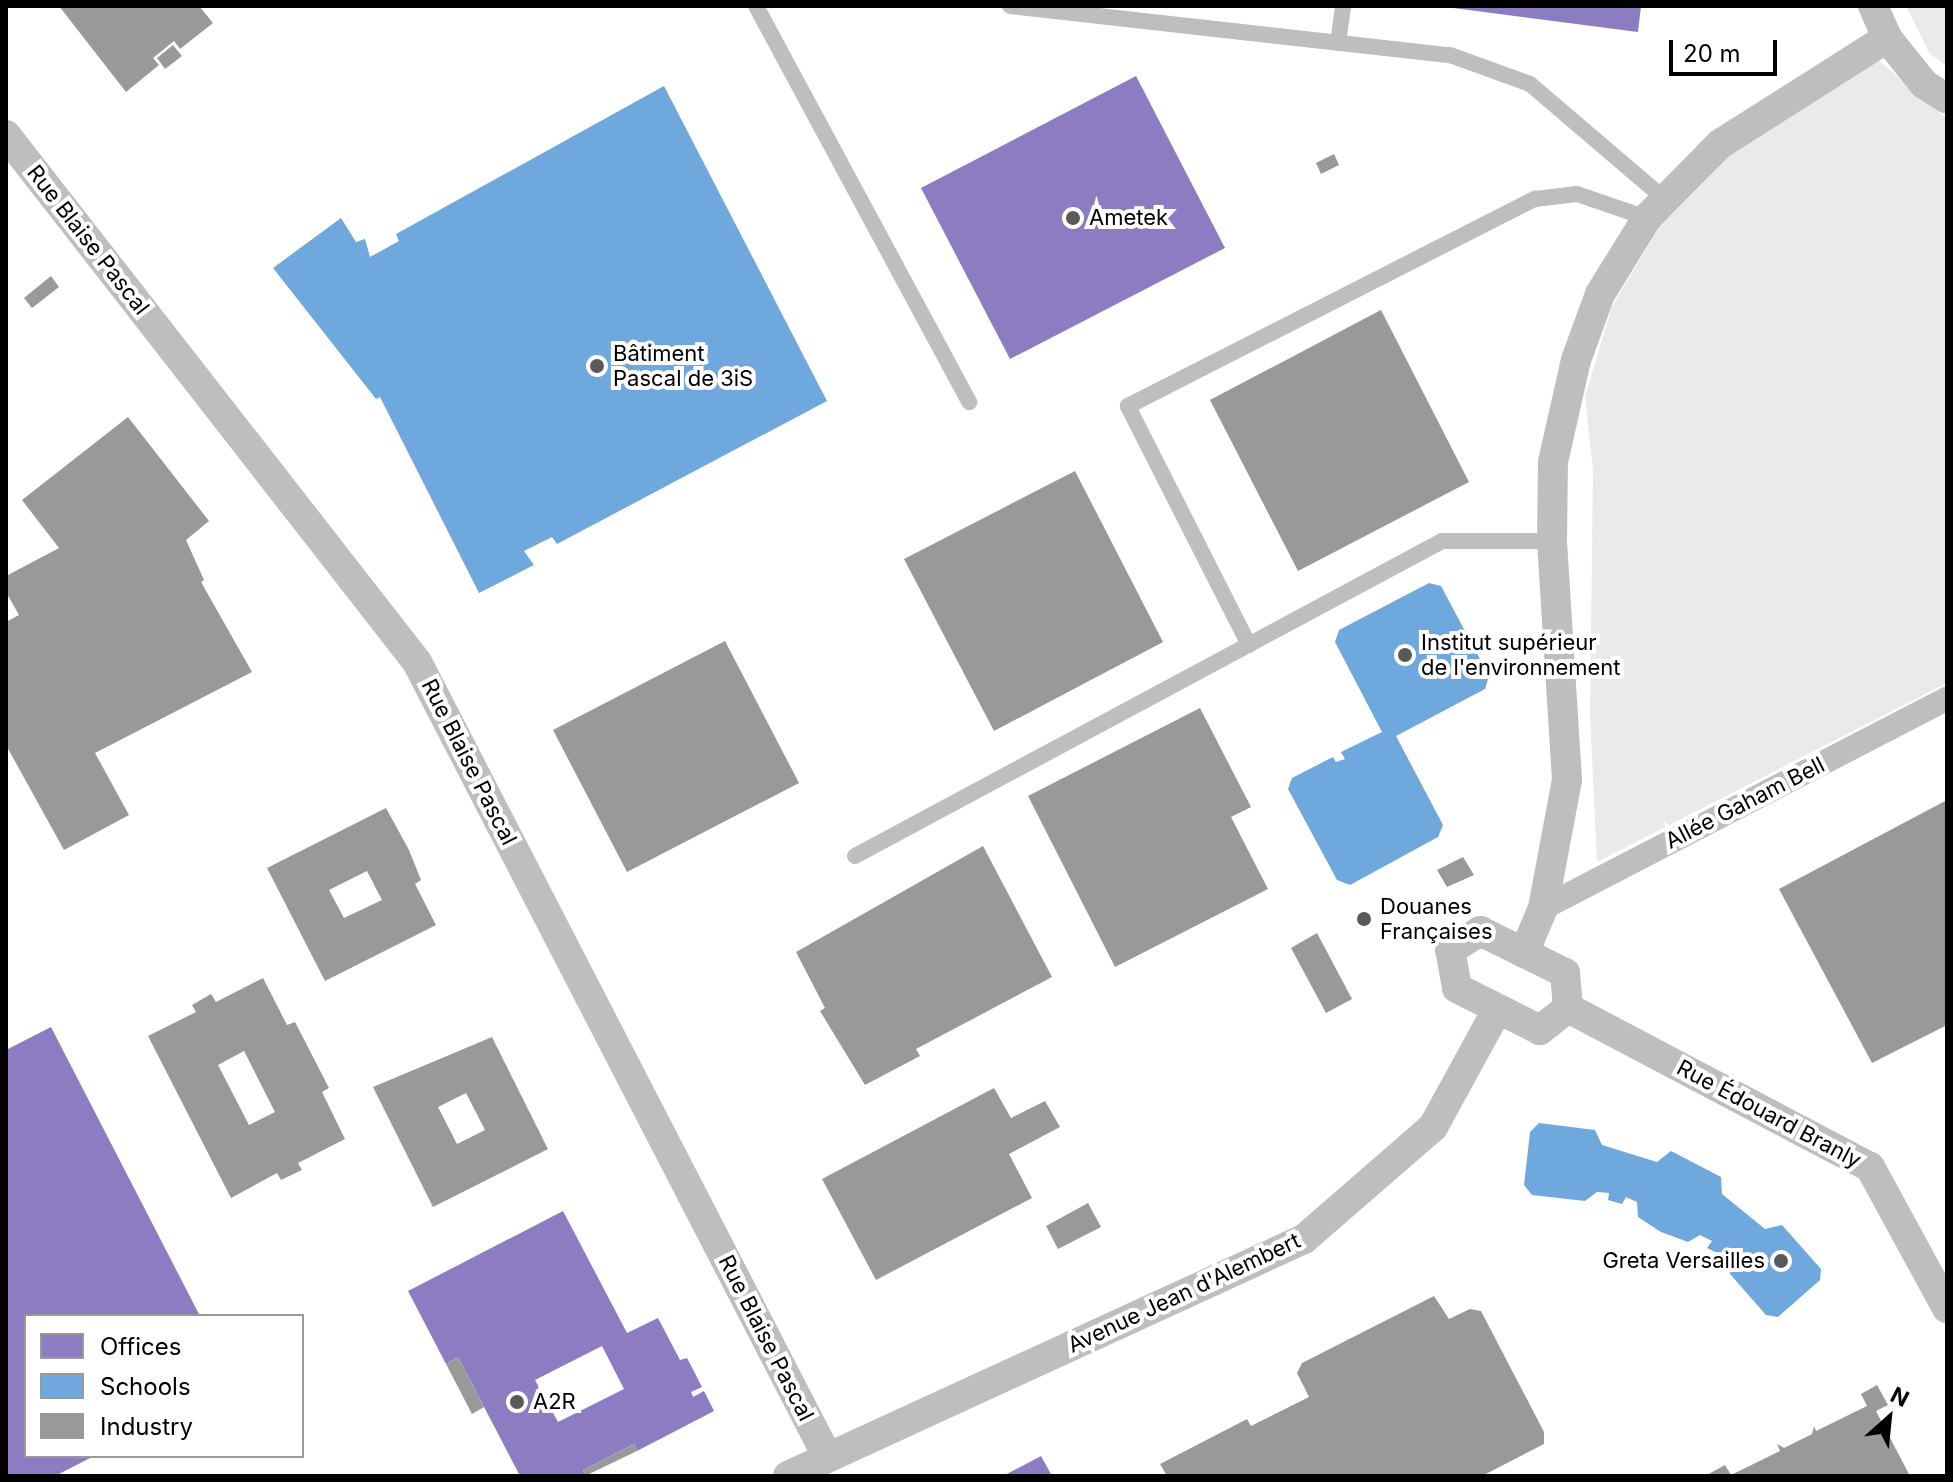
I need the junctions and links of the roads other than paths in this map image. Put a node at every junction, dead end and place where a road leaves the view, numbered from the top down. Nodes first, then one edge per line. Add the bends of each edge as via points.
1 (756, 6) edge
2 (1010, 6) edge
3 (1343, 6) edge
4 (1873, 6) edge
5 (1887, 38) junction
6 (1338, 43) junction
7 (1947, 99) edge
8 (6, 135) edge
9 (1656, 209) junction
10 (969, 402) dead end
11 (1552, 541) junction
12 (1249, 645) junction
13 (1947, 699) edge
14 (855, 856) dead end
15 (1543, 908) junction
16 (1524, 953) junction
17 (1568, 1008) junction
18 (1497, 1010) junction
19 (1947, 1308) edge
20 (827, 1456) junction
21 (788, 1476) edge

1 - 10 lane
2 - 6 lane
3 - 6 lane
4 - 5 street
5 - 7 street via 1924,84
5 - 9 street via 1720,144
6 - 9 lane via 1450,55 1530,84
8 - 20 street, Rue Blaise Pascal via 417,662
9 - 11 street via 1600,294 1576,360 1553,462
9 - 12 lane via 1577,194 1535,199 1128,406
11 - 12 lane via 1442,541
11 - 15 street via 1567,780
12 - 14 lane
13 - 15 street, Allée Gaham Bell
15 - 16 street
16 - 17 street via 1565,973
16 - 18 street via 1480,931 1450,950 1457,988
17 - 18 street via 1540,1030
17 - 19 street, Rue Édouard Branly via 1870,1167
18 - 20 street, Avenue Jean d'Alembert via 1433,1127 1304,1239
20 - 21 street, Avenue Jean d'Alembert

